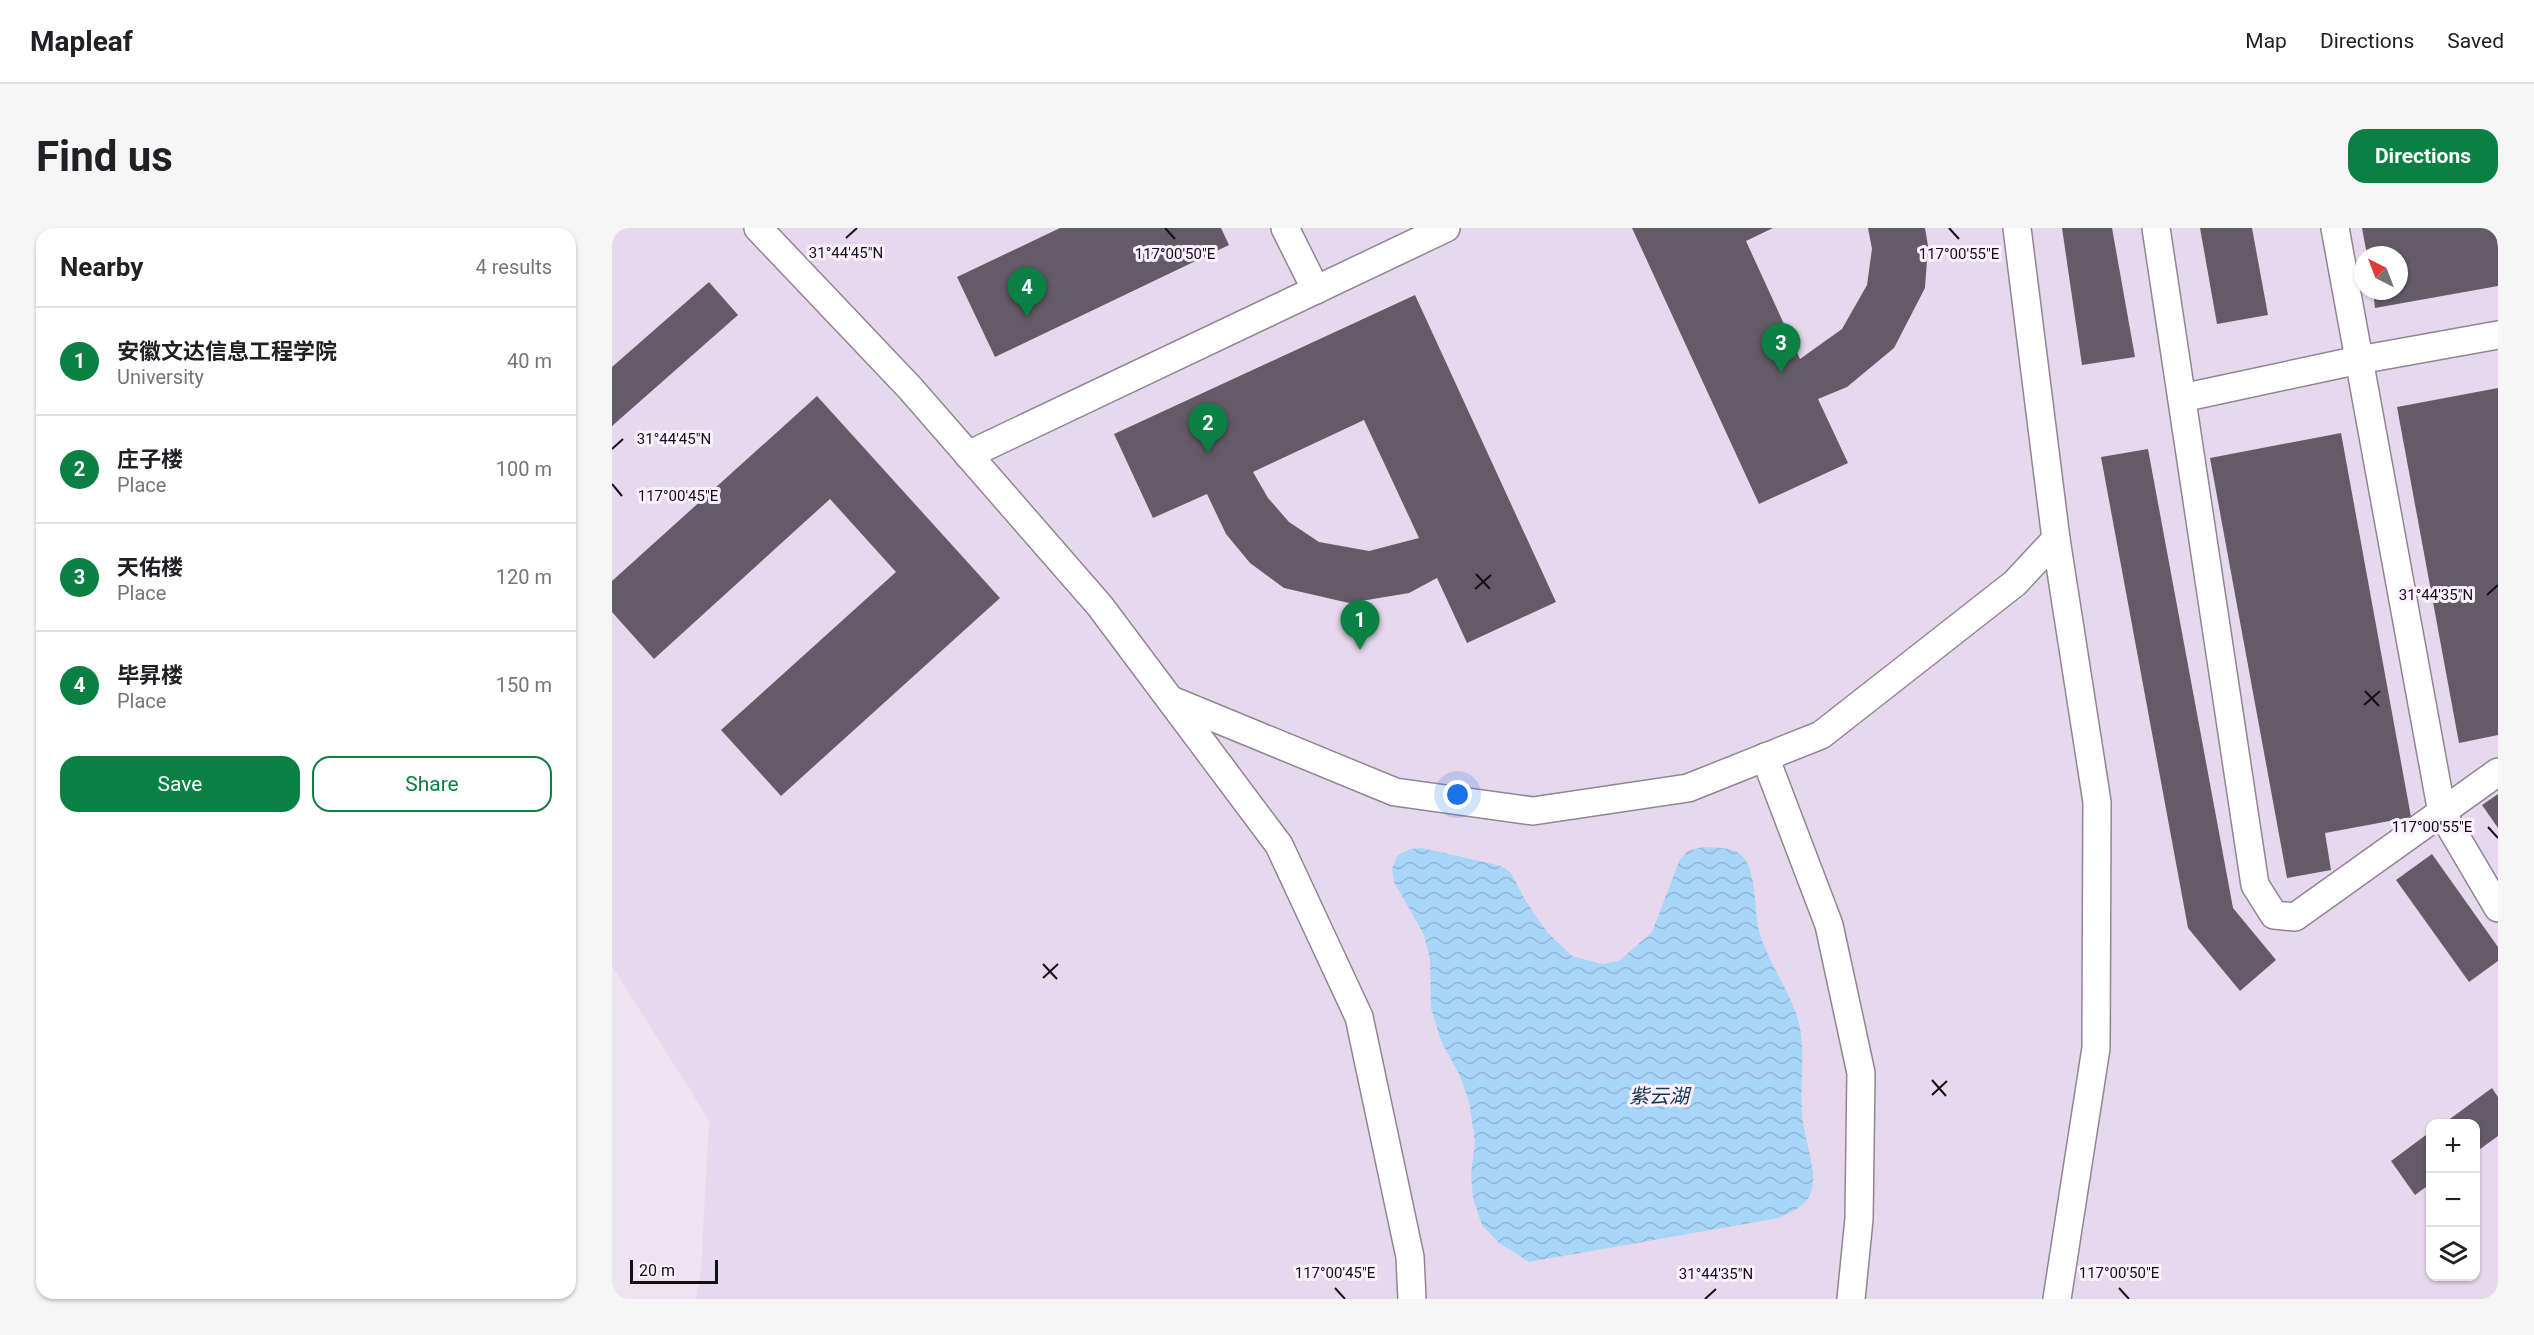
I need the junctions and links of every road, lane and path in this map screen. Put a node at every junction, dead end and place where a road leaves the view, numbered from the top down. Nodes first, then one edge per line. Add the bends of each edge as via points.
1 (758, 228) edge
2 (1285, 228) edge
3 (1446, 228) edge
4 (2017, 228) edge
5 (2156, 228) edge
6 (2335, 228) edge
7 (1316, 290) junction
8 (2498, 335) edge
9 (2359, 360) junction
10 (2182, 398) junction
11 (968, 454) junction
12 (2055, 539) junction
13 (1170, 699) junction
14 (1765, 757) junction
15 (2498, 772) edge
16 (2442, 813) junction
17 (2498, 908) edge
18 (1412, 1299) edge
19 (1851, 1299) edge
20 (2057, 1299) edge

1 - 11 street
2 - 7 street
3 - 7 street
4 - 12 street
5 - 10 street
6 - 9 street
7 - 11 street
8 - 9 street
9 - 10 street
9 - 16 street
10 - 16 street via 2255,885 2274,915 2295,917
11 - 13 street via 1100,606
12 - 14 street via 2014,583 1821,735
12 - 20 street via 2097,801 2096,1048
13 - 14 street via 1395,792 1533,811 1688,788
13 - 18 street via 1279,845 1359,1017 1410,1257
14 - 19 street via 1828,926 1861,1072 1859,1219
15 - 16 street
16 - 17 street

